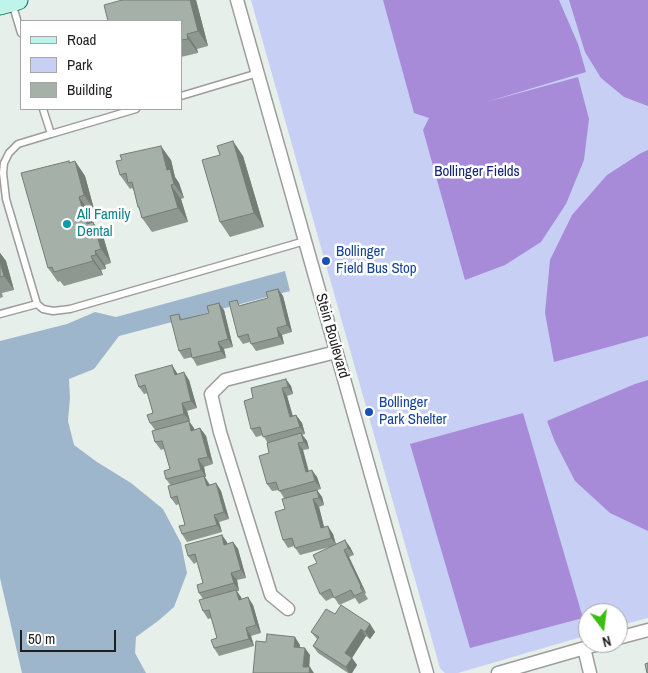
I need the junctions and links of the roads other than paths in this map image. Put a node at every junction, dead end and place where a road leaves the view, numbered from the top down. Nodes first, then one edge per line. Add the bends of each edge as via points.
1 (237, 0) edge
2 (10, 2) edge
3 (20, 30) edge
4 (258, 73) junction
5 (182, 96) edge
6 (44, 110) edge
7 (133, 110) edge
8 (51, 134) junction
9 (305, 241) junction
10 (37, 304) junction
11 (0, 314) edge
12 (336, 352) junction
13 (288, 609) dead end
14 (648, 630) edge
15 (628, 635) edge
16 (578, 650) edge
17 (585, 653) edge
18 (513, 671) edge
19 (427, 673) edge
20 (498, 673) edge
21 (590, 673) edge

1 - 4 street, Stein Boulevard
2 - 3 lane
4 - 5 lane
4 - 9 street, Stein Boulevard
6 - 8 lane
7 - 8 lane
8 - 10 lane via 18,144 9,153 3,173 6,199
9 - 10 lane via 70,309 53,311
9 - 12 street, Stein Boulevard
10 - 11 lane
12 - 13 street via 225,380 212,394 220,432 270,595
12 - 19 street, Stein Boulevard
14 - 15 street
16 - 18 street
17 - 21 street
18 - 20 street

